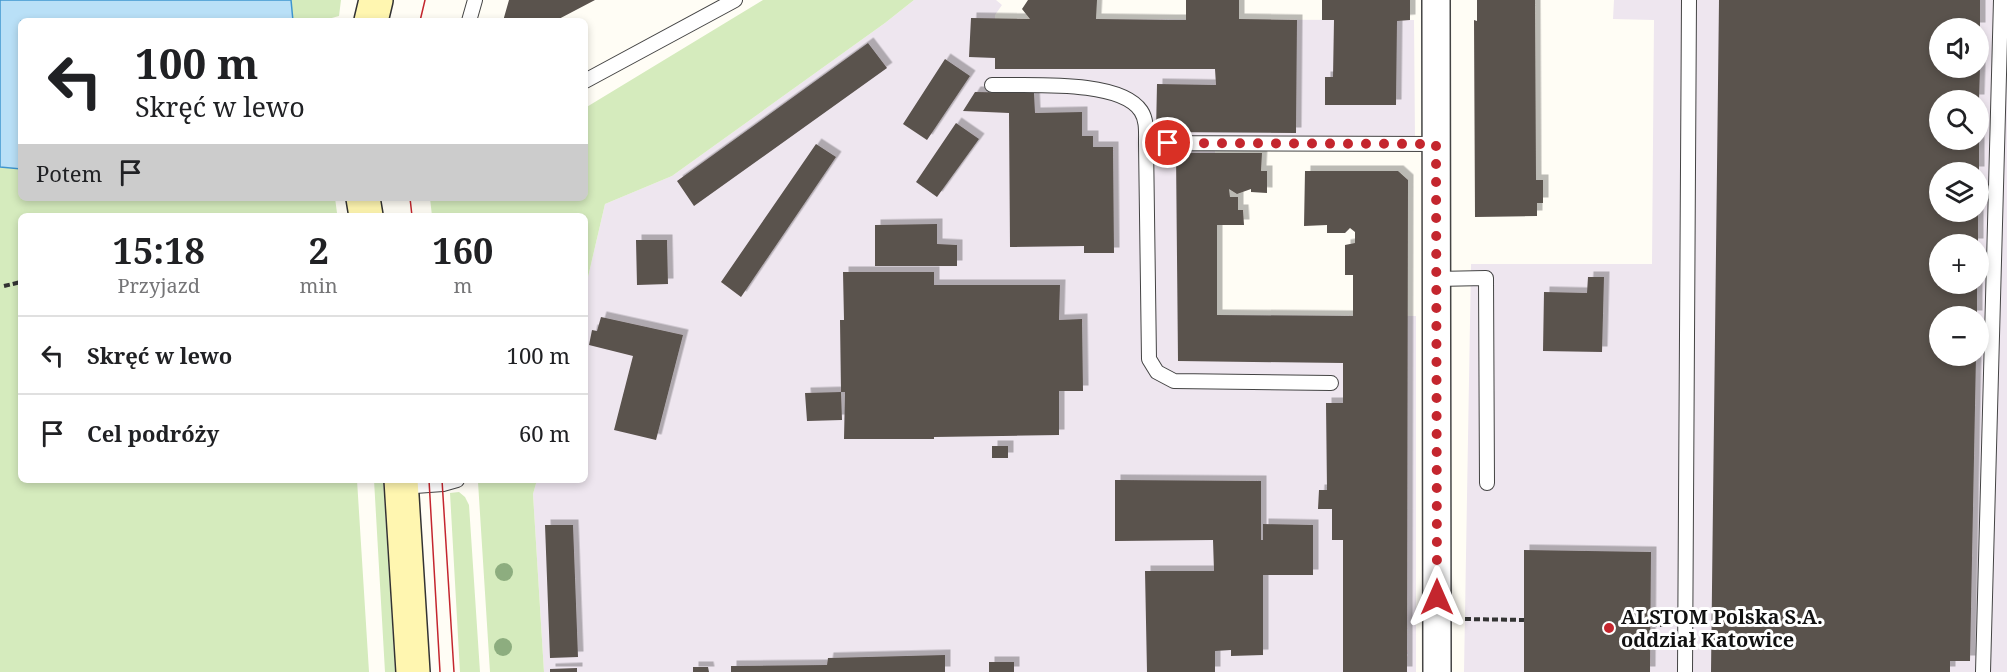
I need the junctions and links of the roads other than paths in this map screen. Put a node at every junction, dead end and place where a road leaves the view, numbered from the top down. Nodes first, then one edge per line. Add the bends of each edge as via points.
1 (376, 0) edge
2 (475, 0) edge
3 (735, 0) edge
4 (1436, 0) edge
5 (1689, 0) edge
6 (2001, 0) edge
7 (372, 18) edge
8 (470, 18) edge
9 (588, 79) edge
10 (992, 85) dead end
11 (1146, 143) junction
12 (1436, 144) junction
13 (1437, 279) junction
14 (1331, 383) dead end
15 (401, 483) edge
16 (446, 483) edge
17 (1487, 483) dead end
18 (414, 672) edge
19 (1437, 672) edge
20 (1685, 672) edge
21 (1983, 672) edge

1 - 7 main road
2 - 8 lane
3 - 9 lane
4 - 12 street
5 - 20 lane
6 - 21 lane
10 - 11 lane via 1098,88 1121,95 1140,109
11 - 12 lane
11 - 14 lane via 1152,367 1174,381
12 - 13 street
13 - 17 lane via 1486,278
13 - 19 street
15 - 16 lane
15 - 18 main road

